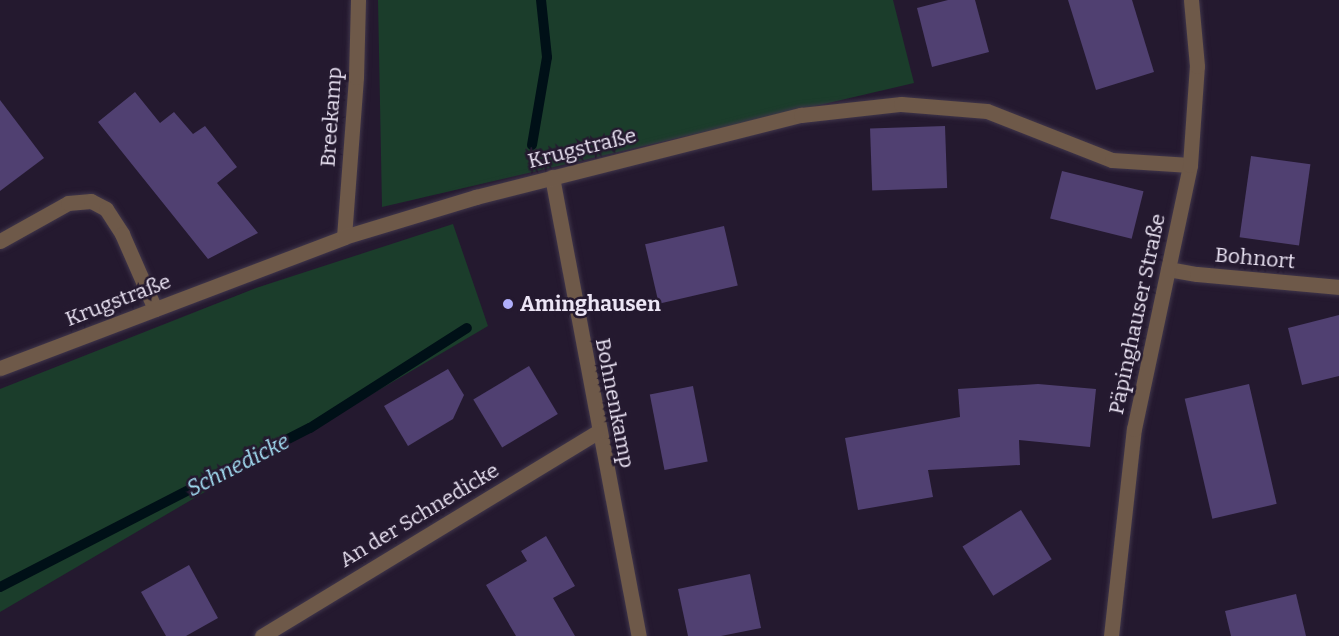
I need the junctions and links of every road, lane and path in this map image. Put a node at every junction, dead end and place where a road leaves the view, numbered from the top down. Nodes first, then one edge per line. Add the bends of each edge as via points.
1 (358, 0) edge
2 (1191, 0) edge
3 (1190, 165) junction
4 (552, 177) junction
5 (344, 237) junction
6 (0, 241) edge
7 (1168, 269) junction
8 (1339, 287) edge
9 (155, 309) junction
10 (0, 368) edge
11 (598, 430) junction
12 (262, 636) edge
13 (639, 636) edge
14 (1111, 636) edge

1 - 5 street, Breekamp
2 - 3 street, Päpinghauser Straße via 1197,66
3 - 4 street, Krugstraße via 1112,160 987,111 901,104 801,115
3 - 7 street, Päpinghauser Straße
4 - 5 street, Krugstraße
4 - 11 street, Bohnenkamp
5 - 9 street, Krugstraße
6 - 9 street via 68,202 91,201 106,209 122,234
7 - 8 street, Bohnort
7 - 14 street, Päpinghauser Straße via 1134,429
9 - 10 street, Krugstraße
11 - 12 street, An der Schnedicke
11 - 13 street, Bohnenkamp

